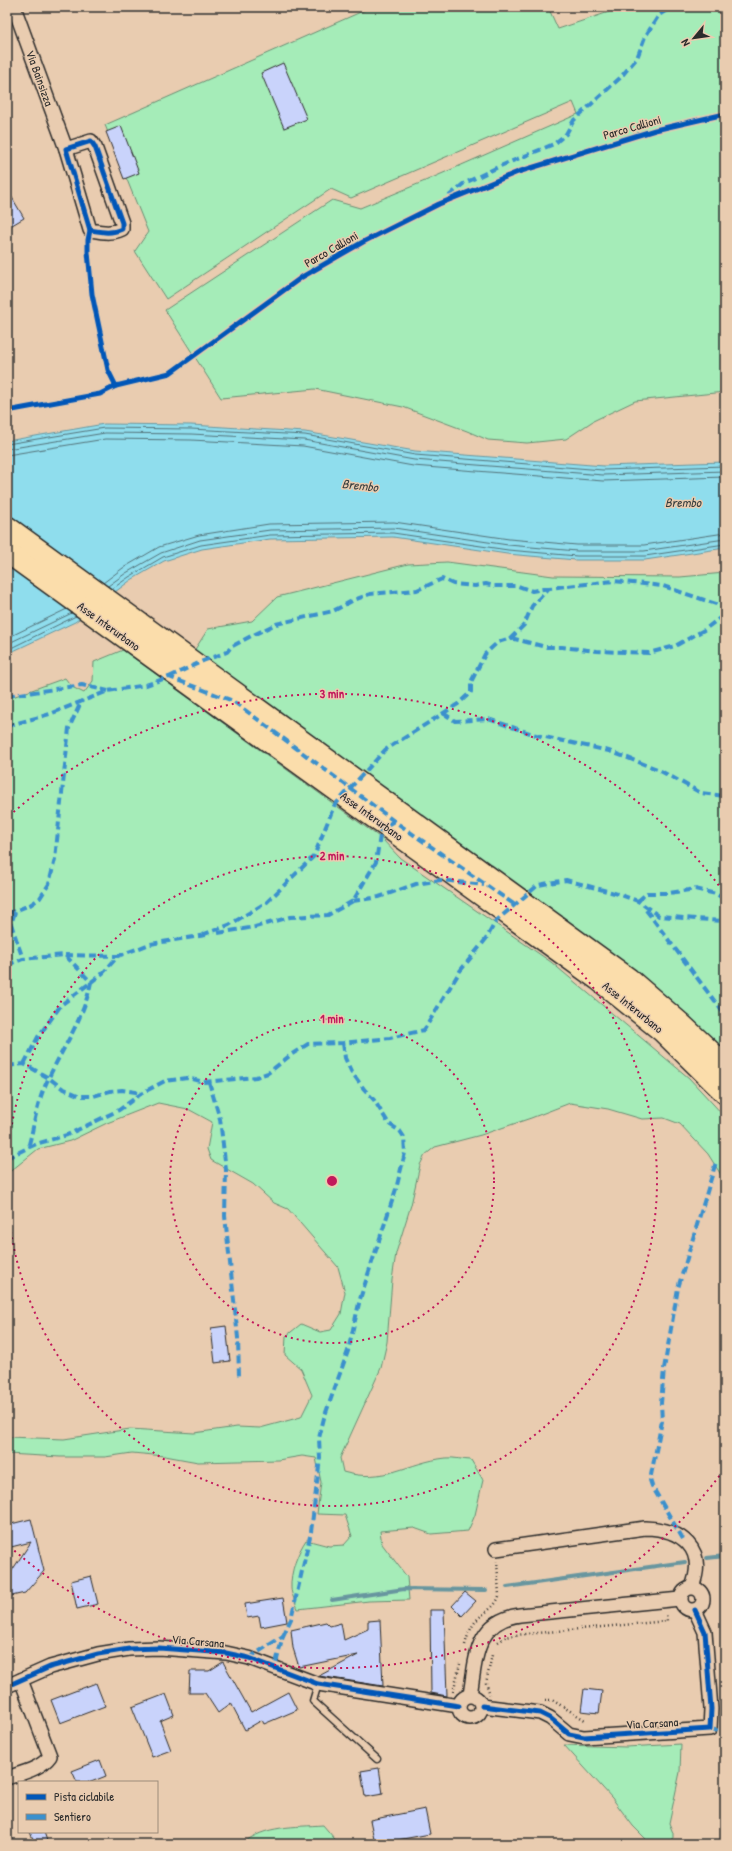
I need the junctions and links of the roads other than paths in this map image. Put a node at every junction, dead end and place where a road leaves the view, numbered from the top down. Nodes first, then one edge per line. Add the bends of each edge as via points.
1 (14, 7) edge
2 (66, 149) junction
3 (7, 527) edge
4 (7, 552) edge
5 (725, 1066) edge
6 (725, 1093) edge
7 (496, 1549) dead end
8 (692, 1587) junction
9 (680, 1599) junction
10 (696, 1610) junction
11 (21, 1680) junction
12 (318, 1684) junction
13 (7, 1686) edge
14 (470, 1695) junction
15 (459, 1706) junction
16 (482, 1706) junction
17 (377, 1759) dead end
18 (7, 1778) edge

1 - 2 street, Via Bainsizza
2 - 2 street, Via Bainsizza via 90,230 109,233 122,229 120,217 91,140
3 - 5 highway, Asse Interurbano via 629,979
4 - 6 highway, Asse Interurbano via 638,1010 674,1041
7 - 8 street via 645,1528 659,1529 676,1534 691,1548 697,1570
8 - 9 street via 685,1590
8 - 10 street via 699,1589 703,1595 703,1602
9 - 10 street via 685,1608
9 - 14 street via 504,1618 488,1629 479,1644
10 - 16 street, Via Carsana via 706,1632 710,1729 584,1737 569,1734 540,1713
11 - 12 street, Via Carsana via 50,1667 98,1654 159,1648 226,1653 249,1658
11 - 13 street, Via Carsana
11 - 18 street via 50,1756 46,1762
12 - 15 street, Via Carsana
12 - 17 lane via 313,1701
14 - 15 street via 461,1700
14 - 16 street via 477,1697
15 - 16 street via 463,1716 470,1718 477,1716

